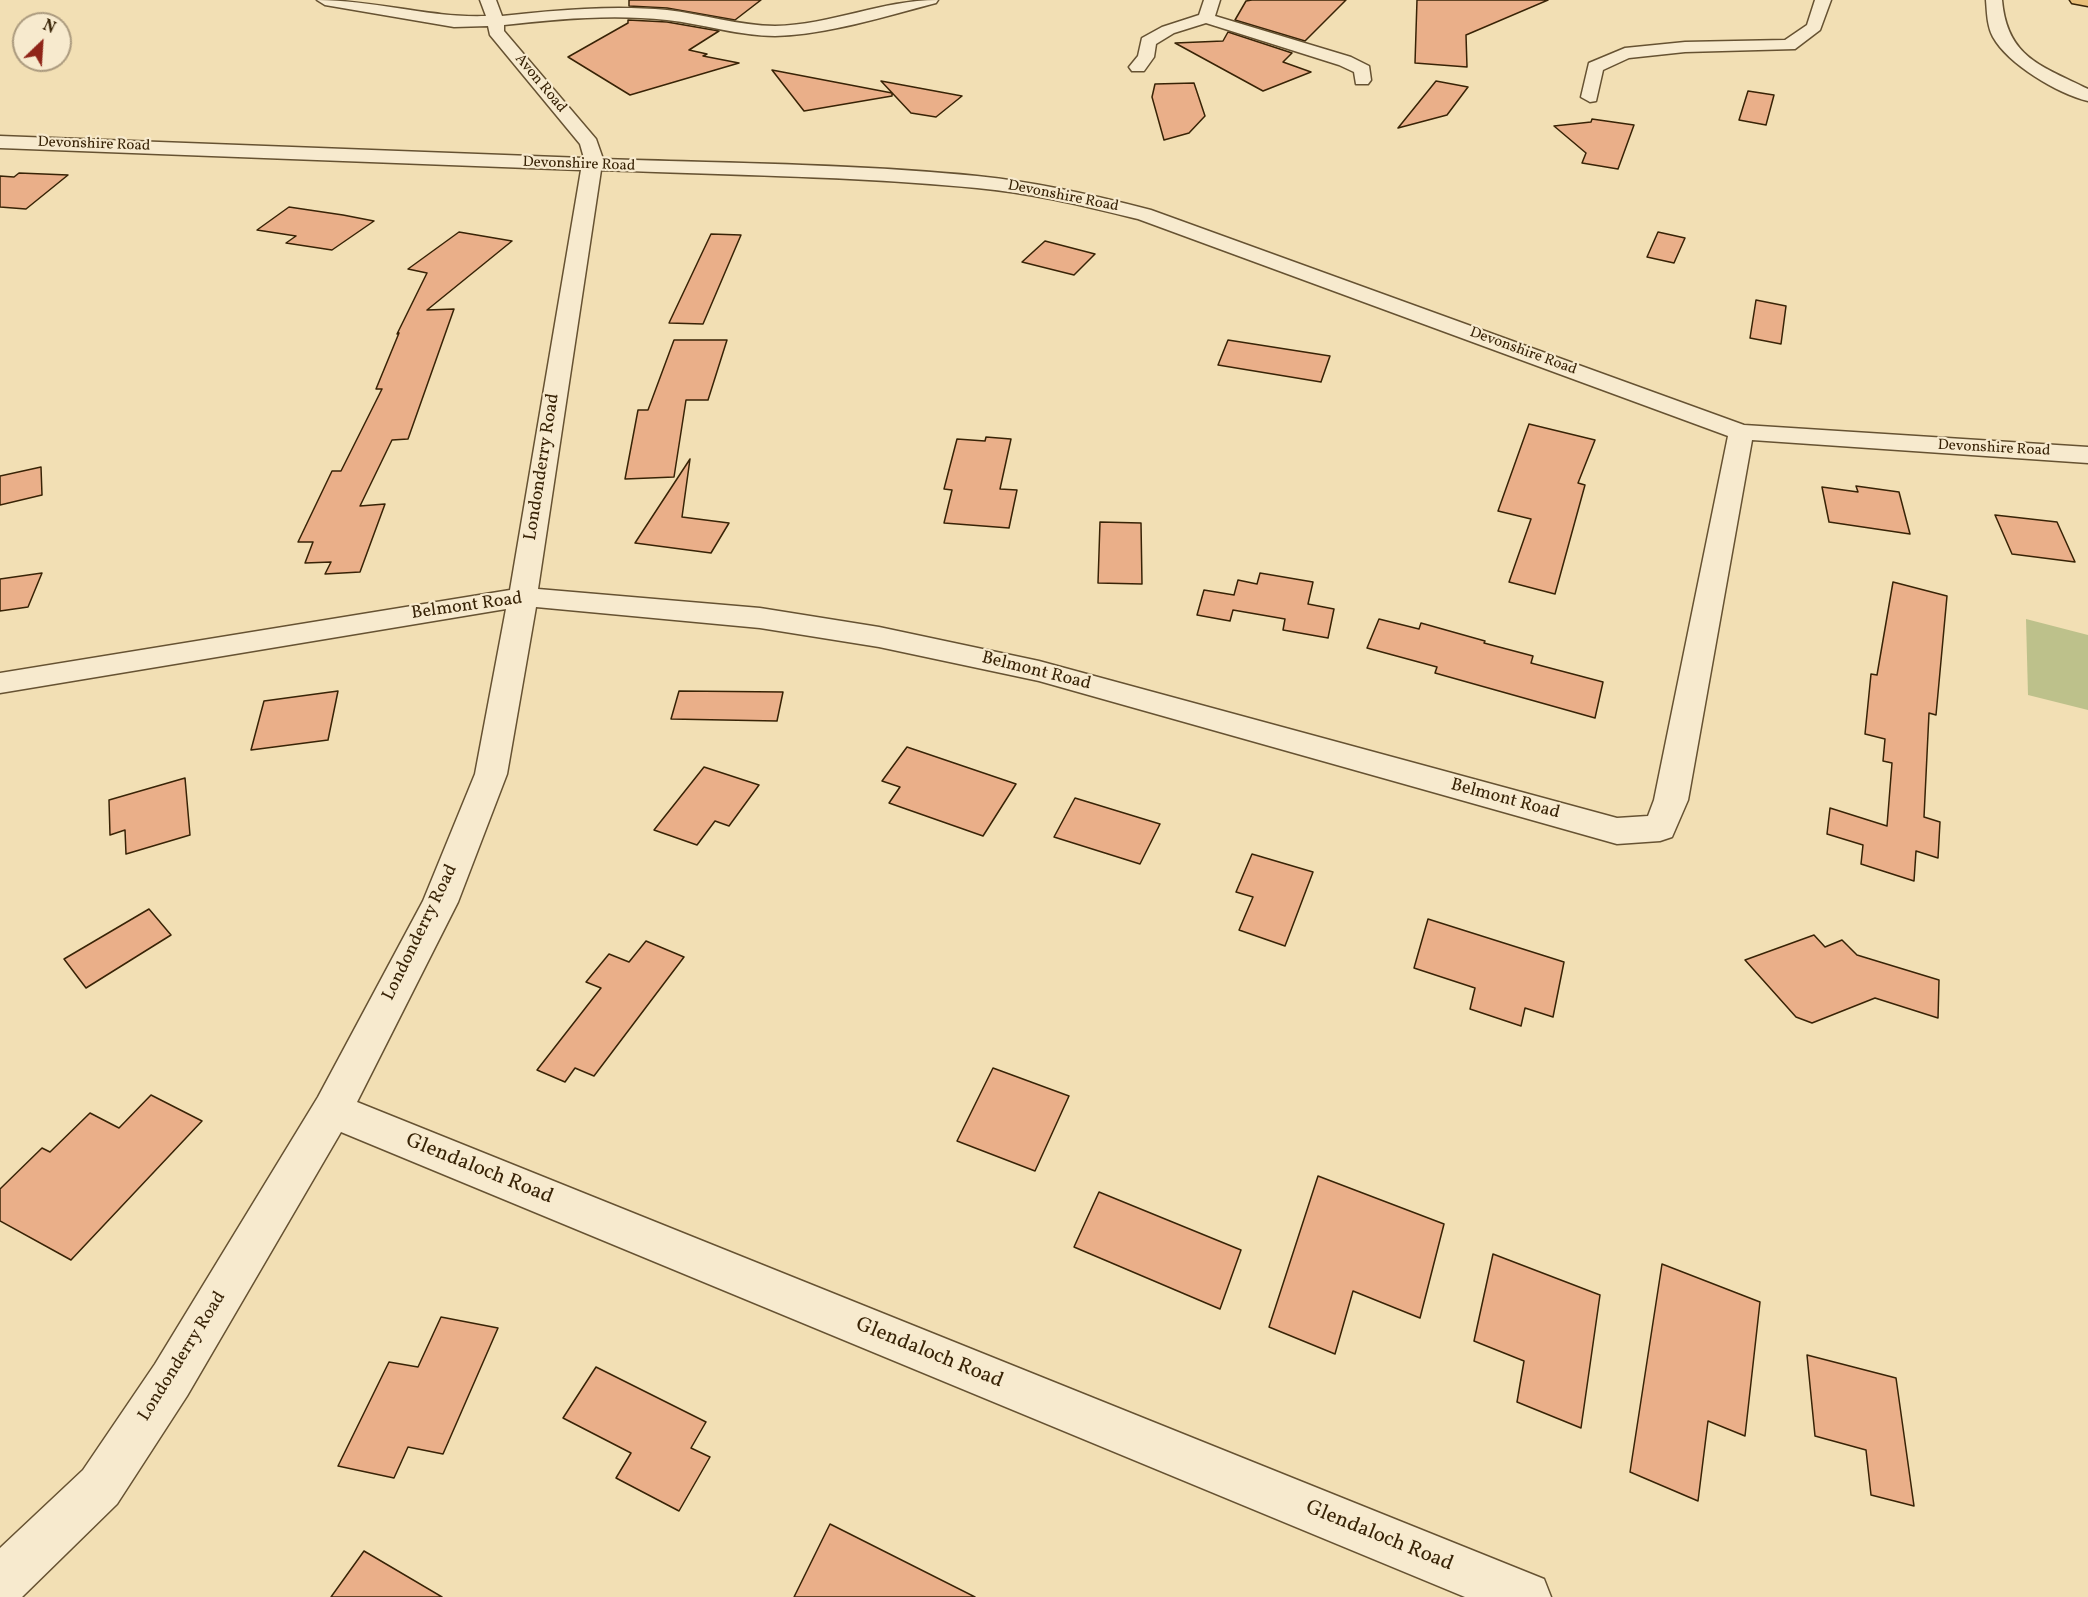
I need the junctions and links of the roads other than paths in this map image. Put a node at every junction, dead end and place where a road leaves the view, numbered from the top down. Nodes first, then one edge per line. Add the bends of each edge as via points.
1 (326, 0) edge
2 (388, 0) edge
3 (488, 0) edge
4 (930, 0) edge
5 (1212, 0) edge
6 (1823, 0) edge
7 (1994, 0) edge
8 (2078, 0) edge
9 (2088, 1) edge
10 (1206, 18) junction
11 (496, 21) junction
12 (1138, 68) dead end
13 (1362, 80) dead end
14 (2088, 96) edge
15 (1590, 97) dead end
16 (0, 142) edge
17 (592, 165) junction
18 (1741, 432) junction
19 (2088, 455) edge
20 (523, 597) junction
21 (0, 683) edge
22 (332, 1110) junction
23 (4, 1583) edge
24 (1526, 1597) edge

1 - 11 street via 454,22
2 - 11 street via 467,12
3 - 11 street, Avon Road
4 - 11 street via 804,29 749,29 668,15 616,12
5 - 10 street
6 - 15 street via 1814,27 1789,45 1685,46 1625,52 1595,67
7 - 14 street via 1997,25 2008,45 2046,74
8 - 9 main road
10 - 12 street via 1168,30 1148,42 1146,57
10 - 13 street via 1345,61 1363,70
11 - 17 street, Avon Road via 496,32 589,143 594,157
16 - 17 street, Devonshire Road
17 - 18 street, Devonshire Road via 867,174 978,182 1065,195 1144,214
17 - 20 street, Londonderry Road
18 - 19 street, Devonshire Road
18 - 20 street, Belmont Road via 1671,800 1660,828 1617,831 1039,671 879,637 760,618
20 - 21 street, Belmont Road
20 - 22 street, Londonderry Road via 491,774 440,902
22 - 23 street, Londonderry Road via 171,1380 100,1487
22 - 24 street, Glendaloch Road

